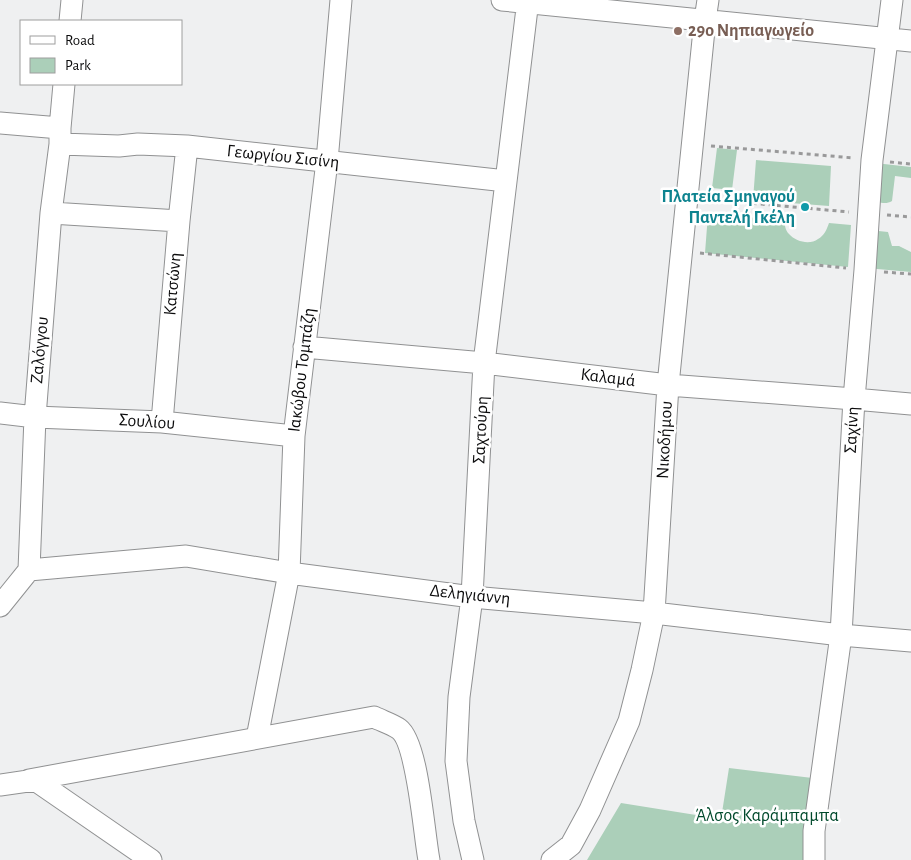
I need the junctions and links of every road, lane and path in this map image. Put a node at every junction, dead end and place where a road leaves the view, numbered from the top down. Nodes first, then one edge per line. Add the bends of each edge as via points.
1 (72, 0) edge
2 (341, 0) edge
3 (502, 0) edge
4 (892, 0) edge
5 (528, 1) edge
6 (707, 10) edge
7 (70, 20) edge
8 (887, 39) junction
9 (911, 41) edge
10 (64, 85) edge
11 (0, 123) edge
12 (60, 136) junction
13 (693, 144) junction
14 (187, 146) junction
15 (873, 158) junction
16 (326, 161) junction
17 (911, 164) edge
18 (506, 181) junction
19 (687, 198) junction
20 (51, 213) junction
21 (869, 213) junction
22 (911, 217) edge
23 (178, 221) junction
24 (682, 251) junction
25 (865, 273) junction
26 (911, 274) edge
27 (304, 347) junction
28 (484, 363) junction
29 (668, 385) junction
30 (854, 399) junction
31 (911, 404) edge
32 (0, 413) edge
33 (35, 416) junction
34 (162, 422) junction
35 (294, 436) junction
36 (29, 570) junction
37 (289, 573) junction
38 (472, 597) junction
39 (0, 606) edge
40 (654, 613) junction
41 (840, 635) junction
42 (911, 641) edge
43 (257, 738) junction
44 (32, 780) junction
45 (0, 785) edge
46 (567, 852) edge
47 (150, 860) edge
48 (428, 860) edge
49 (473, 860) edge
50 (552, 860) edge
51 (814, 860) edge

1 - 7 street
2 - 16 street, Ιακώβου Τομπάζη
3 - 5 street
4 - 8 street, Σαχίνη
5 - 6 street
5 - 18 street, Σαχτούρη
6 - 8 street
6 - 13 street, Νικοδήμου
8 - 9 street
8 - 15 street, Σαχίνη
10 - 12 street, Ζαλόγγου
11 - 12 street, Γεωργίου Σισίνη
12 - 14 street, Γεωργίου Σισίνη via 119,146
12 - 20 street, Ζαλόγγου
13 - 15 path
13 - 19 street, Νικοδήμου
14 - 16 street, Γεωργίου Σισίνη
14 - 23 street, Κατσώνη
15 - 17 path
15 - 21 street, Σαχίνη
16 - 18 street, Γεωργίου Σισίνη
16 - 27 street, Ιακώβου Τομπάζη
18 - 28 street, Σαχτούρη
19 - 21 path
19 - 24 street, Νικοδήμου
20 - 23 street
20 - 33 street, Ζαλόγγου
21 - 22 path
21 - 25 street, Σαχίνη
23 - 34 street, Κατσώνη
24 - 25 path
24 - 29 street, Νικοδήμου
25 - 26 path
25 - 30 street, Σαχίνη
27 - 28 street, Καλαμά
27 - 35 street, Ιακώβου Τομπάζη
28 - 29 street, Καλαμά
28 - 38 street, Σαχτούρη
29 - 30 street, Καλαμά
29 - 40 street, Νικοδήμου
30 - 31 street, Καλαμά
30 - 41 street, Σαχίνη
32 - 33 street, Σουλίου
33 - 34 street, Σουλίου
33 - 36 street, Ζαλόγγου
34 - 35 street, Σουλίου
35 - 37 street, Ιακώβου Τομπάζη
36 - 37 street, Δεληγιάννη via 186,556
36 - 39 street
37 - 38 street, Δεληγιάννη
37 - 43 street, Ιακώβου Τομπάζη
38 - 40 street, Δεληγιάννη
38 - 49 street, Σαχτούρη via 459,697 456,761
40 - 41 street, Δεληγιάννη
40 - 46 street, Νικοδήμου via 629,722 590,810
41 - 42 street, Δεληγιάννη
41 - 51 street, Σαχίνη via 814,830
43 - 44 street
43 - 48 street via 374,717 400,729 409,745 420,793
44 - 45 street
44 - 47 street
46 - 50 street, Νικοδήμου

